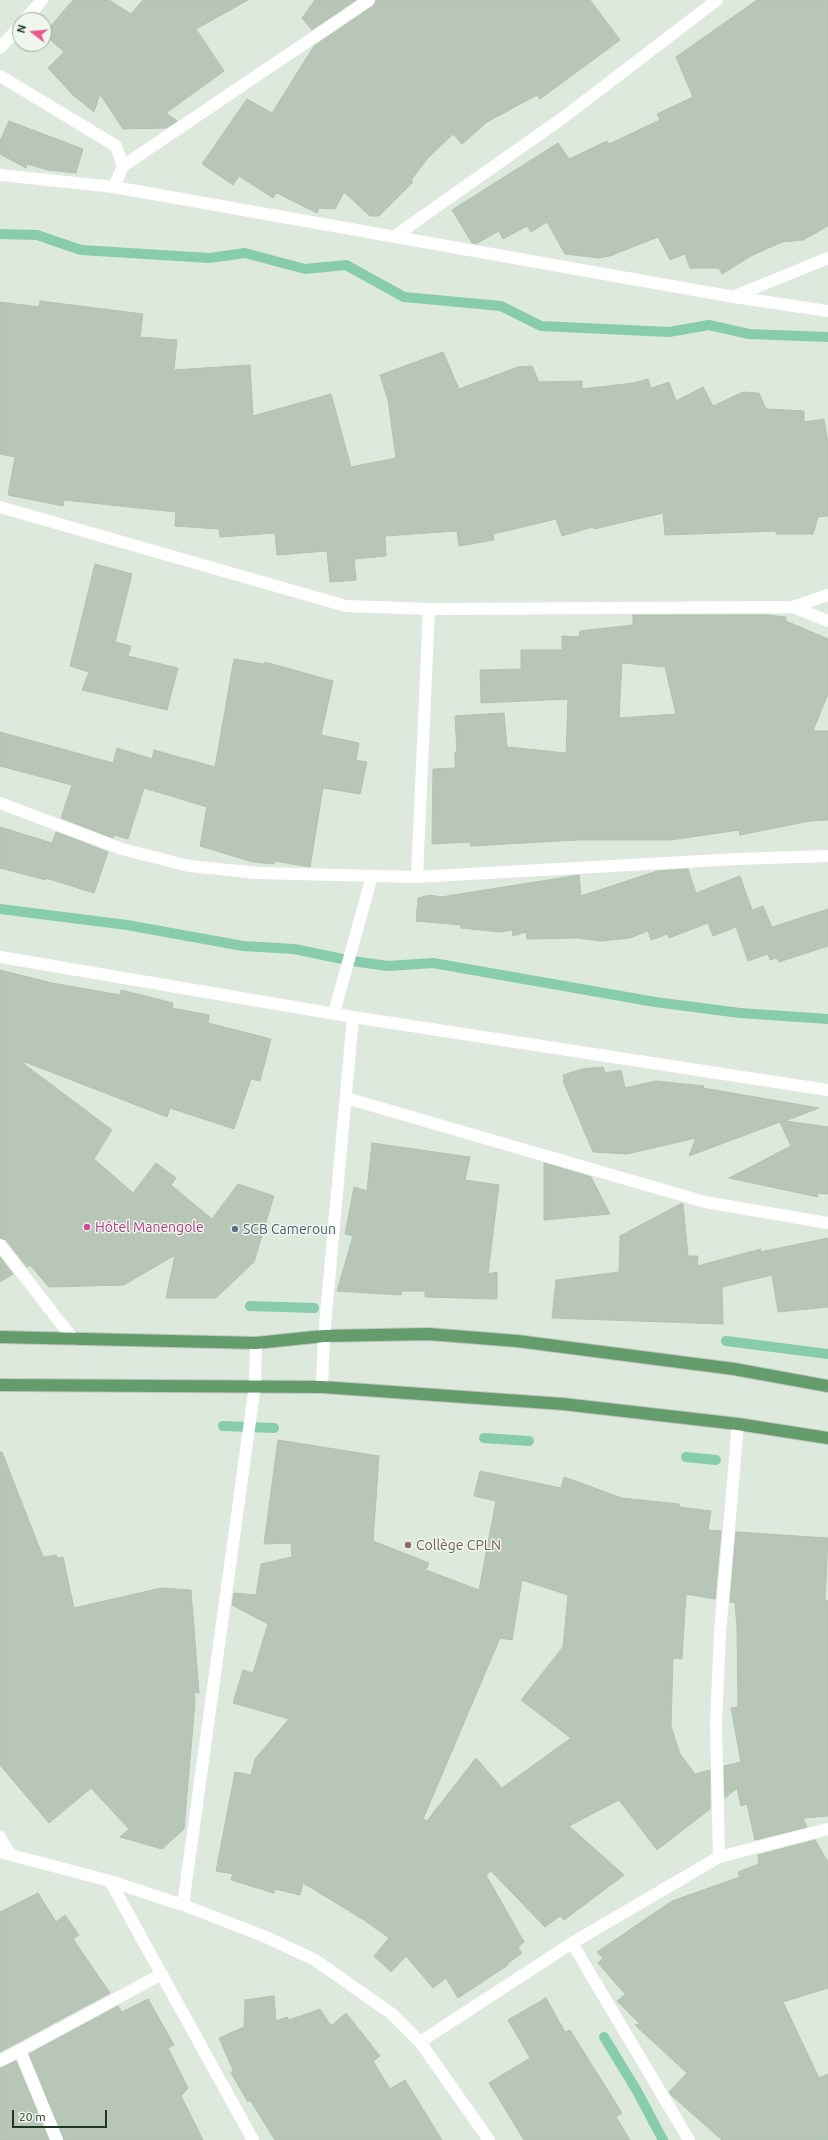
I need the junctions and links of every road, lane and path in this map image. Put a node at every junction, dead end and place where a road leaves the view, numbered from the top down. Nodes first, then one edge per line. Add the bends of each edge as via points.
1 (42, 0) edge
2 (369, 0) edge
3 (717, 0) edge
4 (32, 12) edge
5 (12, 35) edge
6 (0, 48) edge
7 (0, 76) edge
8 (123, 166) junction
9 (0, 175) edge
10 (114, 187) junction
11 (395, 236) junction
12 (828, 258) edge
13 (734, 297) junction
14 (828, 311) edge
15 (0, 507) edge
16 (828, 595) edge
17 (793, 607) junction
18 (429, 609) junction
19 (828, 621) edge
20 (0, 803) edge
21 (828, 856) edge
22 (372, 876) junction
23 (417, 877) junction
24 (0, 957) edge
25 (334, 1013) junction
26 (354, 1017) junction
27 (828, 1090) edge
28 (346, 1098) junction
29 (828, 1223) edge
30 (0, 1245) edge
31 (324, 1336) junction
32 (0, 1337) edge
33 (73, 1338) junction
34 (256, 1343) junction
35 (0, 1385) edge
36 (256, 1385) junction
37 (828, 1386) edge
38 (322, 1387) junction
39 (738, 1424) junction
40 (828, 1438) edge
41 (828, 1829) edge
42 (0, 1837) edge
43 (5, 1853) edge
44 (719, 1857) junction
45 (110, 1881) junction
46 (182, 1905) junction
47 (572, 1943) junction
48 (162, 1974) junction
49 (420, 2042) junction
50 (20, 2050) junction
51 (0, 2061) edge
52 (58, 2140) edge
53 (253, 2140) edge
54 (489, 2140) edge
55 (689, 2140) edge

1 - 4 street
2 - 8 street
3 - 11 street via 564,117
5 - 6 street
7 - 8 street via 116,146
8 - 10 street
9 - 10 street
10 - 11 street
11 - 13 street
12 - 13 street
13 - 14 street
15 - 18 street via 346,606
16 - 17 street
17 - 18 street
17 - 19 street
18 - 23 street
20 - 22 street via 122,849 189,866 258,873
21 - 23 street
22 - 23 street
22 - 25 street
24 - 25 street
25 - 26 street
26 - 27 street
26 - 28 street
28 - 29 street via 705,1202
28 - 31 street
30 - 33 street
31 - 34 main road
31 - 37 main road via 428,1334 517,1341 734,1369
31 - 38 street
32 - 33 main road
33 - 34 main road
34 - 36 street
35 - 36 main road
36 - 38 main road
36 - 46 street
38 - 39 main road via 563,1404
39 - 40 main road
39 - 44 street via 718,1670 716,1724
41 - 44 street
42 - 43 street
43 - 45 street
44 - 47 street
45 - 46 street
45 - 48 street
46 - 49 street via 266,1937 315,1960 392,2014
47 - 49 street
47 - 55 street
48 - 50 street
48 - 53 street
49 - 54 street
50 - 51 street
50 - 52 street

